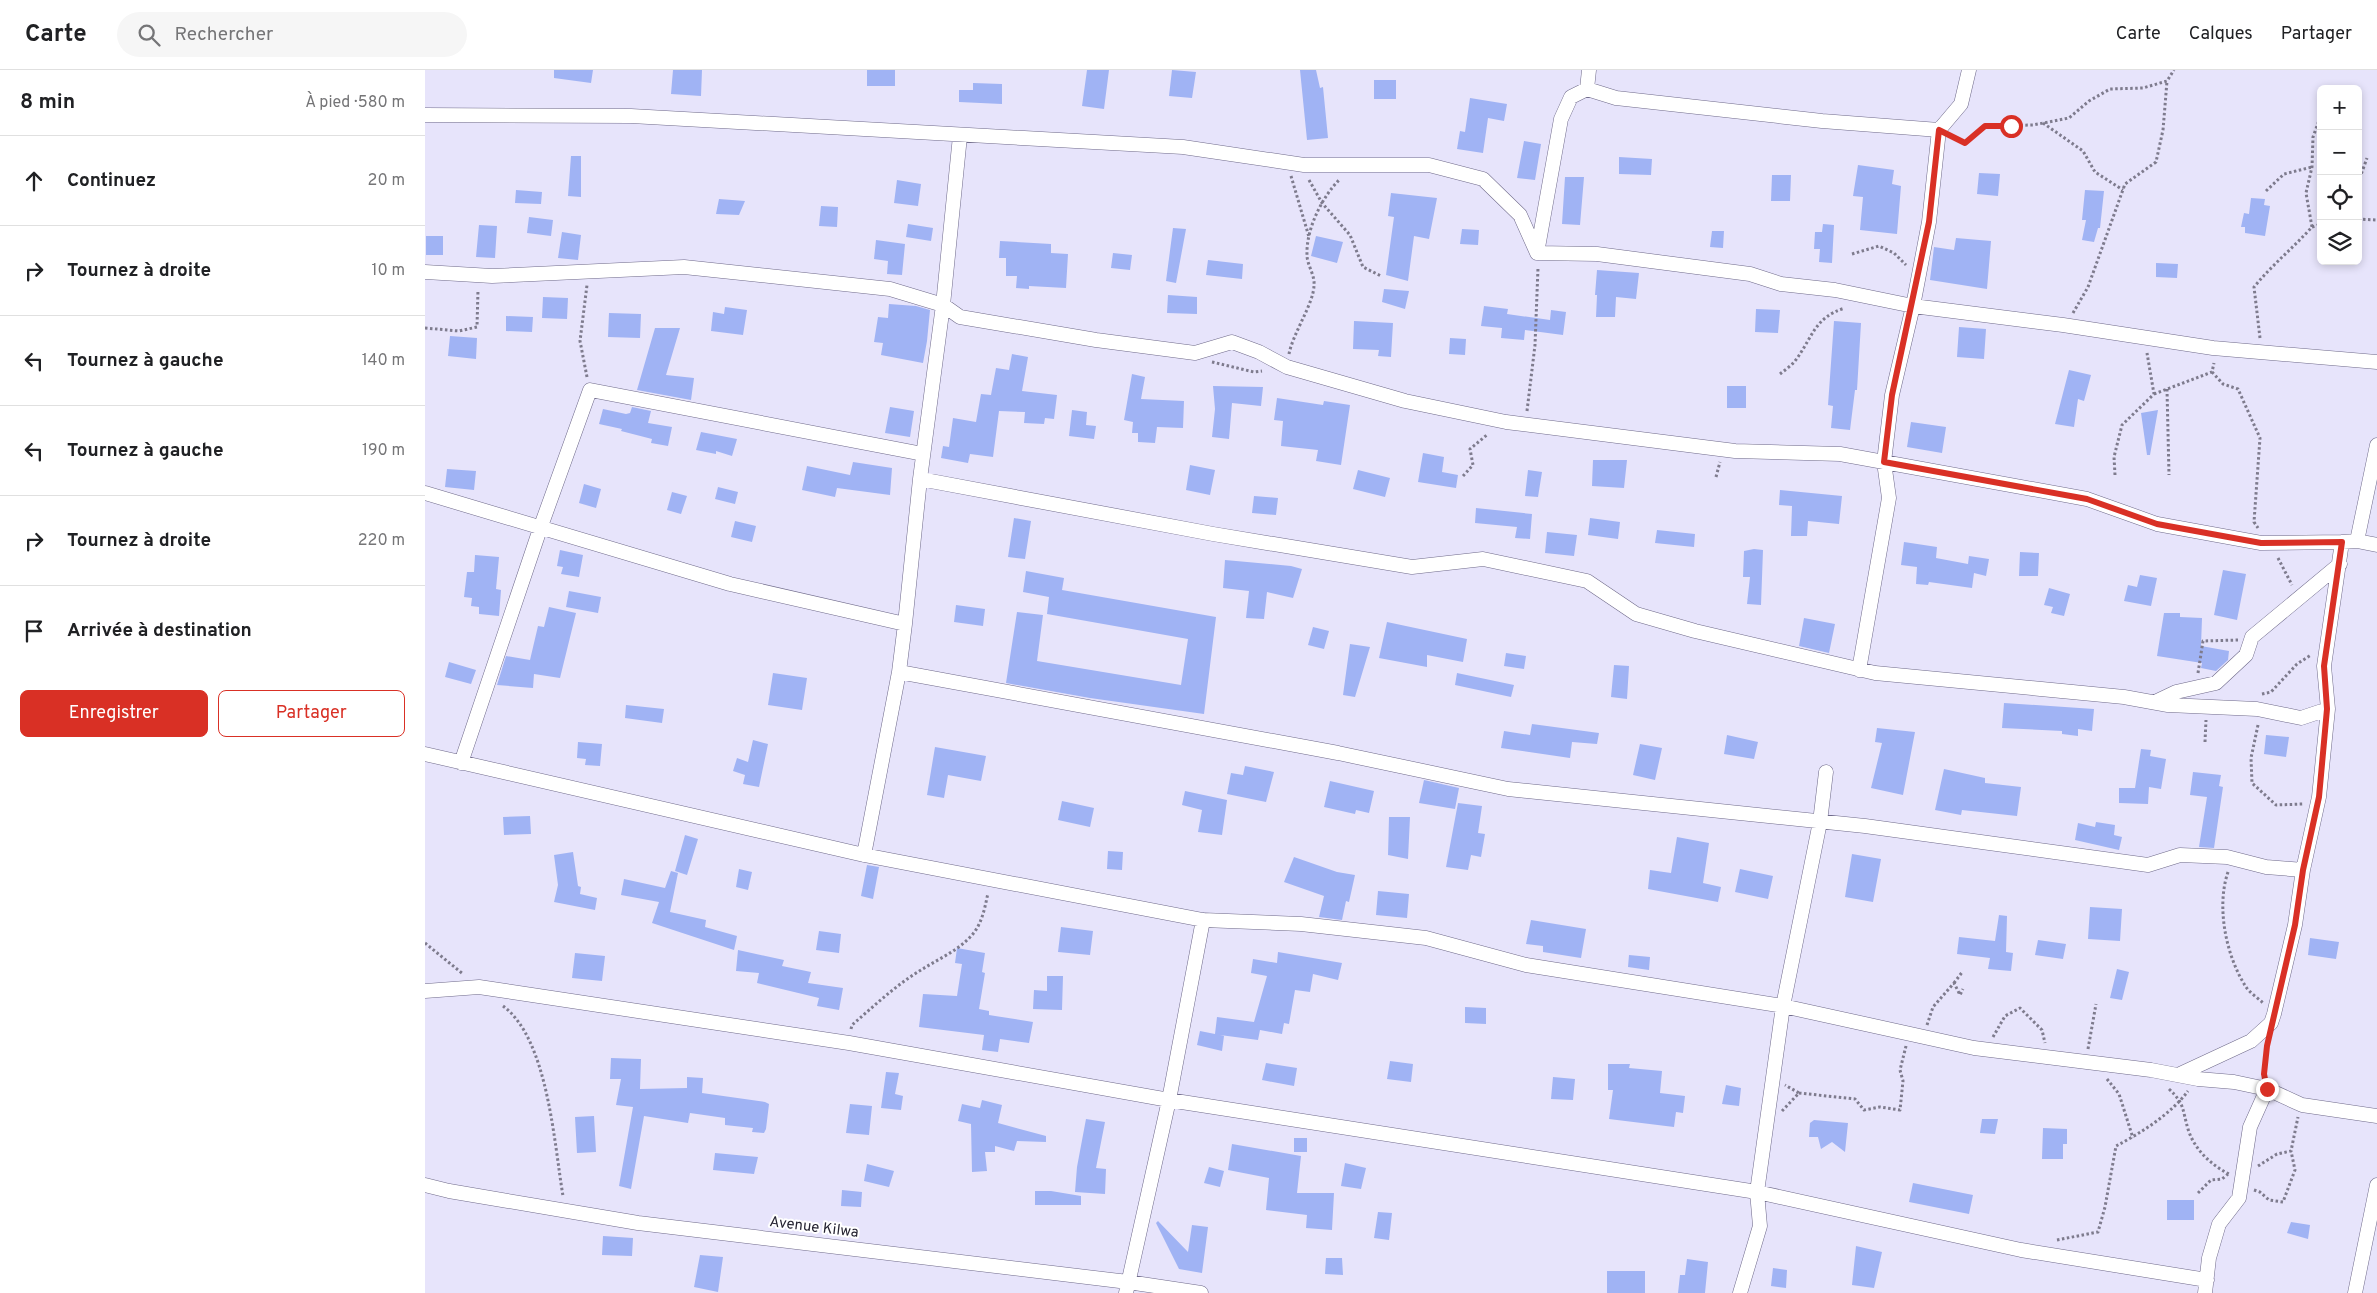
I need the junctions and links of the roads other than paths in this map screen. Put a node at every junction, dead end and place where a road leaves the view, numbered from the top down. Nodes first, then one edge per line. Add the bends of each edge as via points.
1 (1589, 70) edge
2 (1969, 70) edge
3 (1587, 88) junction
4 (425, 115) edge
5 (1939, 130) junction
6 (960, 136) junction
7 (1537, 253) junction
8 (425, 272) edge
9 (943, 304) junction
10 (1913, 306) junction
11 (2377, 362) edge
12 (2377, 445) edge
13 (923, 454) junction
14 (1884, 462) junction
15 (919, 479) junction
16 (425, 493) edge
17 (541, 526) junction
18 (2357, 541) junction
19 (2342, 542) junction
20 (2377, 544) edge
21 (2340, 564) junction
22 (905, 624) junction
23 (1859, 670) junction
24 (899, 672) junction
25 (2155, 702) junction
26 (2327, 709) junction
27 (425, 754) edge
28 (461, 763) junction
29 (1826, 772) dead end
30 (1820, 822) junction
31 (864, 855) junction
32 (2303, 870) junction
33 (1203, 920) junction
34 (425, 991) edge
35 (1783, 1006) junction
36 (2180, 1074) junction
37 (2267, 1089) junction
38 (1169, 1100) junction
39 (2377, 1116) edge
40 (425, 1185) edge
41 (2377, 1185) edge
42 (1757, 1192) junction
43 (2206, 1286) edge
44 (1127, 1288) edge
45 (1201, 1293) edge
46 (1740, 1293) edge
47 (2355, 1293) edge

1 - 3 street
2 - 5 street via 1961,104
3 - 5 street via 1617,98
3 - 7 street via 1571,97 1561,119
4 - 6 street via 631,116
5 - 10 street via 1929,222
6 - 7 street via 1183,147 1290,162 1429,165 1483,179 1519,215
6 - 9 street
7 - 10 street via 1597,254 1750,274 1781,284 1835,290
8 - 9 street via 479,276 684,267 890,289
9 - 13 street
9 - 14 street via 960,317 1096,340 1195,353 1232,342 1287,367 1405,401 1506,422 1735,451 1841,454
10 - 11 street via 2213,348
10 - 14 street via 1892,395
12 - 18 street
13 - 15 street
13 - 17 street via 590,390
14 - 19 street via 2087,499 2157,524 2261,543
14 - 23 street via 1889,498
15 - 22 street
15 - 23 street via 1412,567 1483,559 1587,581 1636,614 1767,650
16 - 17 street
17 - 22 street via 730,584
17 - 28 street
18 - 19 street
18 - 20 street
19 - 21 street
21 - 25 street via 2252,637 2246,655 2216,683 2176,692
21 - 26 street via 2324,666
22 - 24 street
23 - 25 street
24 - 30 street via 1338,753 1508,790
24 - 31 street
25 - 26 street via 2257,709 2301,718
26 - 32 street via 2317,808
27 - 28 street
28 - 31 street
29 - 30 street
30 - 32 street via 2148,865 2180,855 2227,857 2266,867
30 - 35 street
31 - 33 street
32 - 36 street via 2295,925 2273,1018 2251,1041
33 - 35 street via 1301,924 1426,938 1526,965
33 - 38 street
34 - 38 street via 479,987 849,1043
35 - 36 street via 1974,1048
35 - 42 street
36 - 37 street
37 - 39 street via 2301,1105
37 - 43 street via 2250,1127 2239,1198 2219,1224 2209,1258
38 - 42 street
38 - 44 street
40 - 44 street, Avenue Kilwa via 638,1223
41 - 47 street
42 - 43 street via 2021,1250
42 - 46 street via 1759,1226
44 - 45 street, Avenue Kilwa

